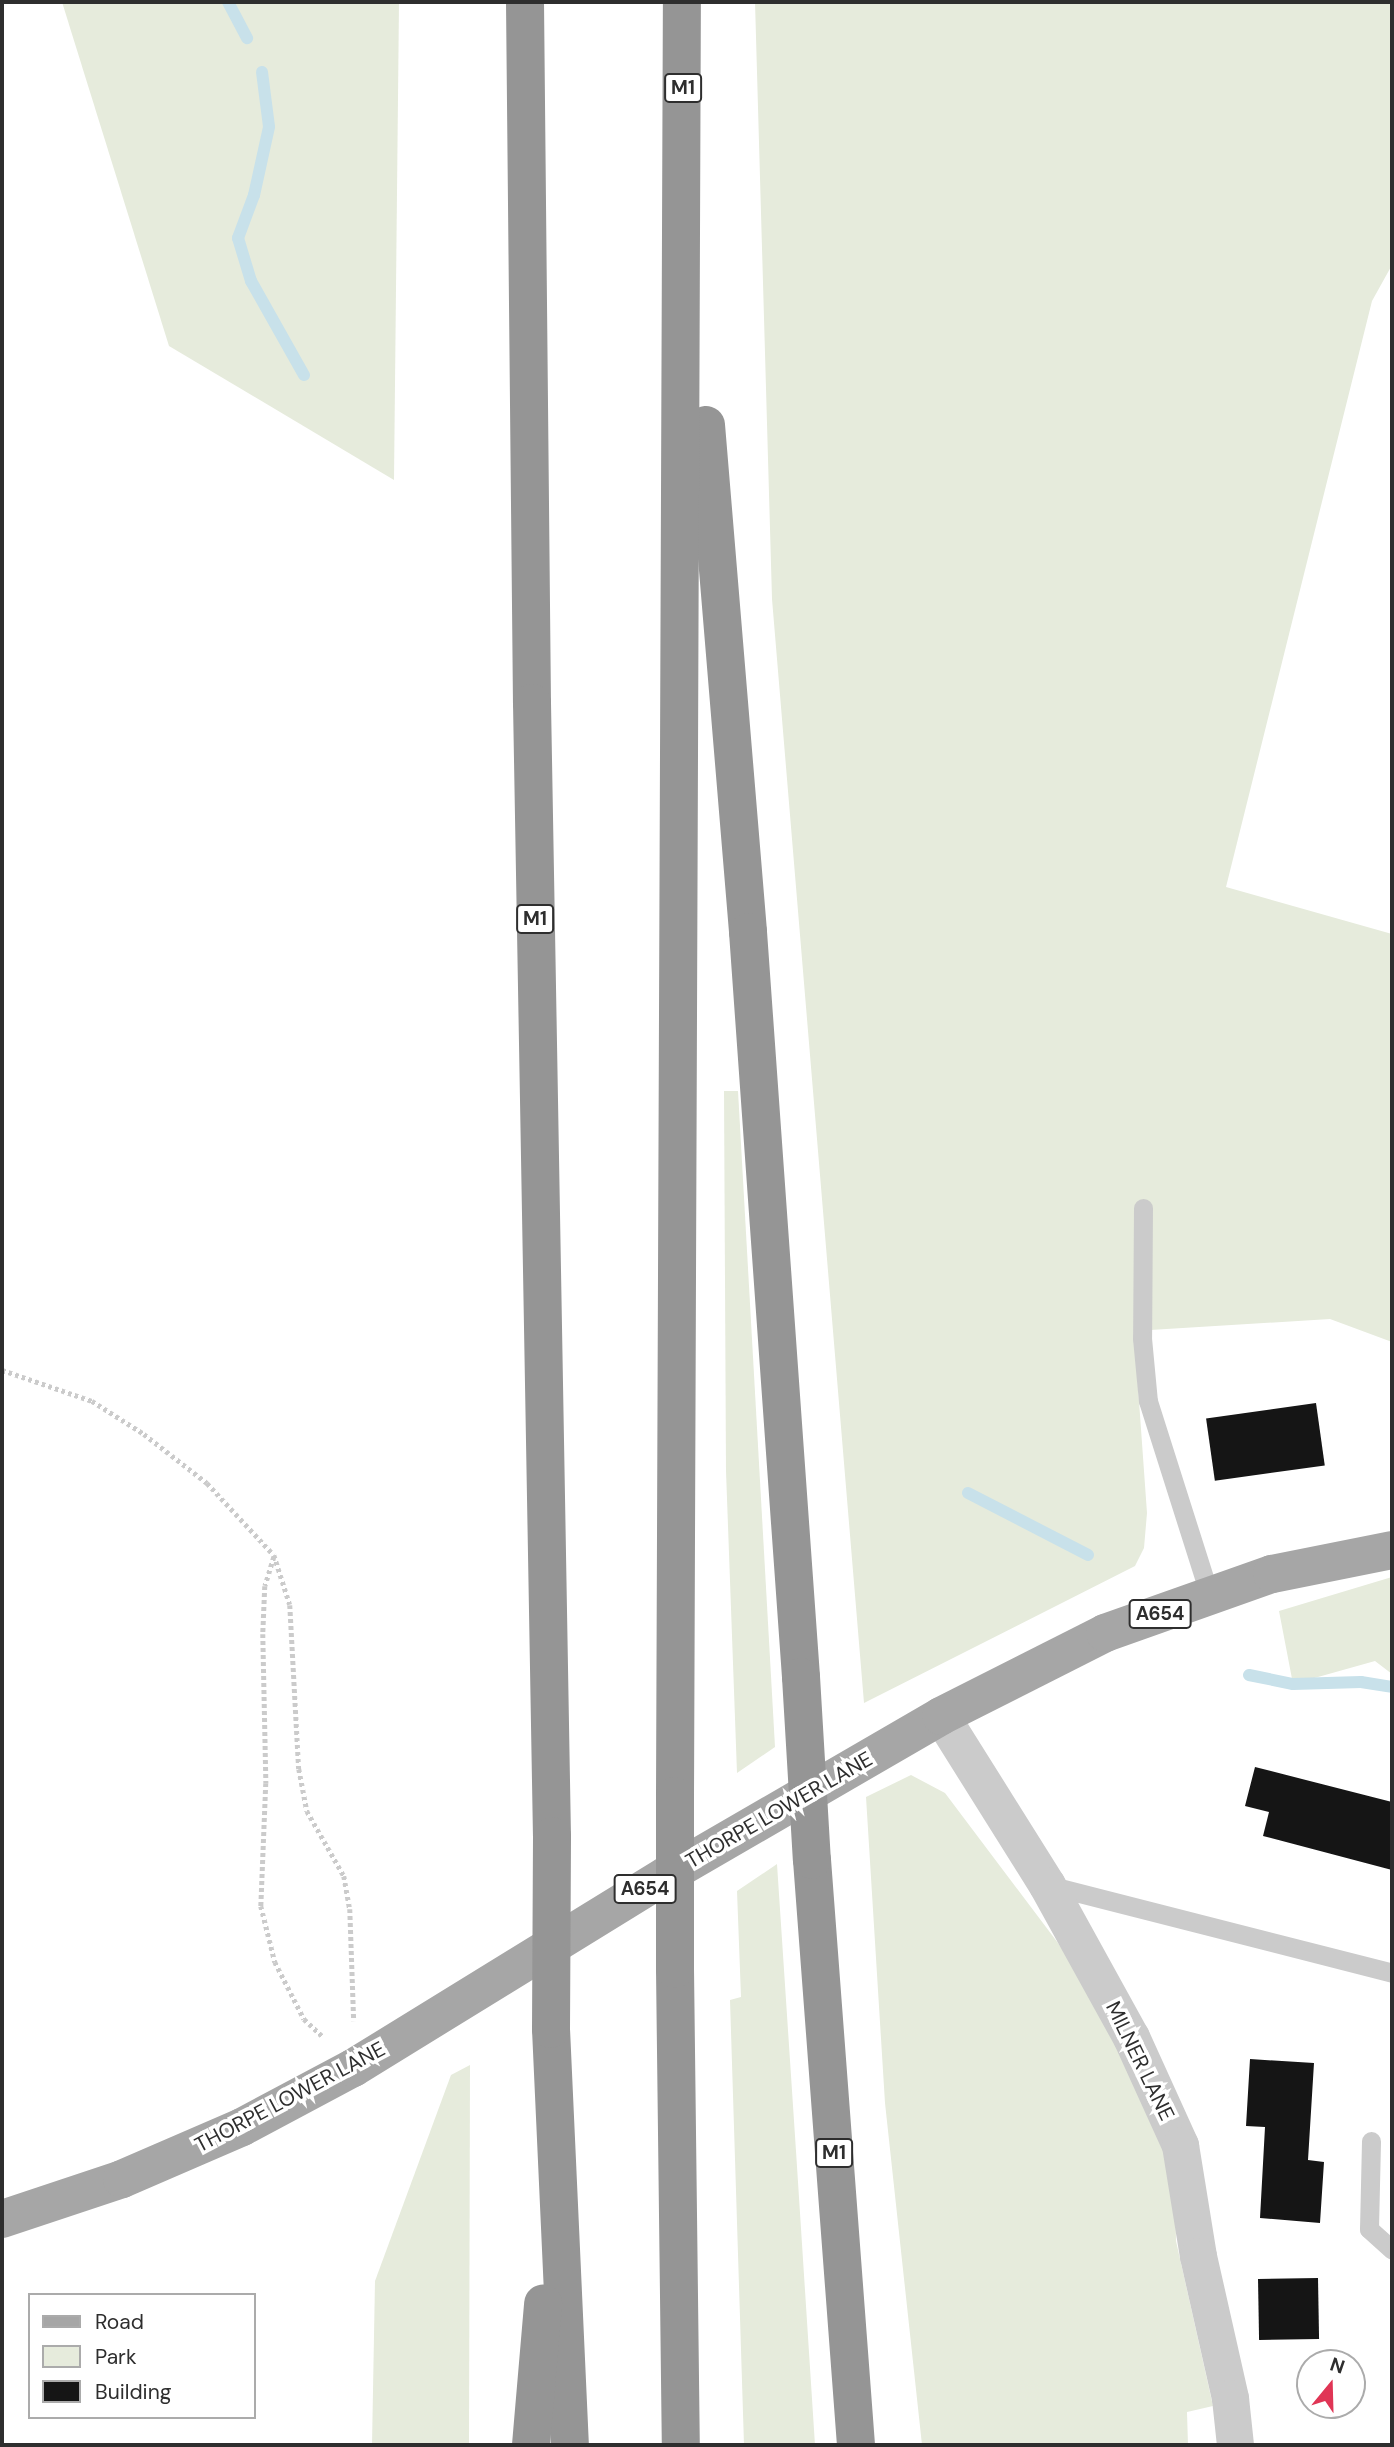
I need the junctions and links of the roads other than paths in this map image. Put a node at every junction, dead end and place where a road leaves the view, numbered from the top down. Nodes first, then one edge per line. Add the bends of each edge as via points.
1 (525, 2) edge
2 (682, 2) edge
3 (685, 175) junction
4 (1143, 1208) dead end
5 (1392, 1550) edge
6 (1210, 1596) junction
7 (942, 1716) junction
8 (1047, 1885) junction
9 (1392, 1973) edge
10 (1371, 2141) dead end
11 (556, 2166) junction
12 (2, 2219) edge
13 (1392, 2250) edge
14 (531, 2445) edge
15 (570, 2445) edge
16 (681, 2445) edge
17 (856, 2445) edge
18 (1235, 2445) edge

1 - 11 highway, M1, bridge via 531,703
2 - 3 highway, M1
3 - 16 highway, M1, bridge via 675,1796
3 - 17 highway, M1, bridge via 748,932
4 - 6 lane via 1142,1338 1148,1401
5 - 6 main road, THORPE LOWER LANE / A654 via 1272,1574
6 - 7 main road, THORPE LOWER LANE / A654 via 1105,1633
7 - 8 street, MILNER LANE
7 - 12 main road, THORPE LOWER LANE / A654 via 667,1875 353,2068 242,2127 122,2179
8 - 9 lane
8 - 18 street, MILNER LANE via 1132,2036 1180,2145 1198,2256 1230,2398
10 - 13 lane via 1368,2229
11 - 14 highway
11 - 15 highway, M1

